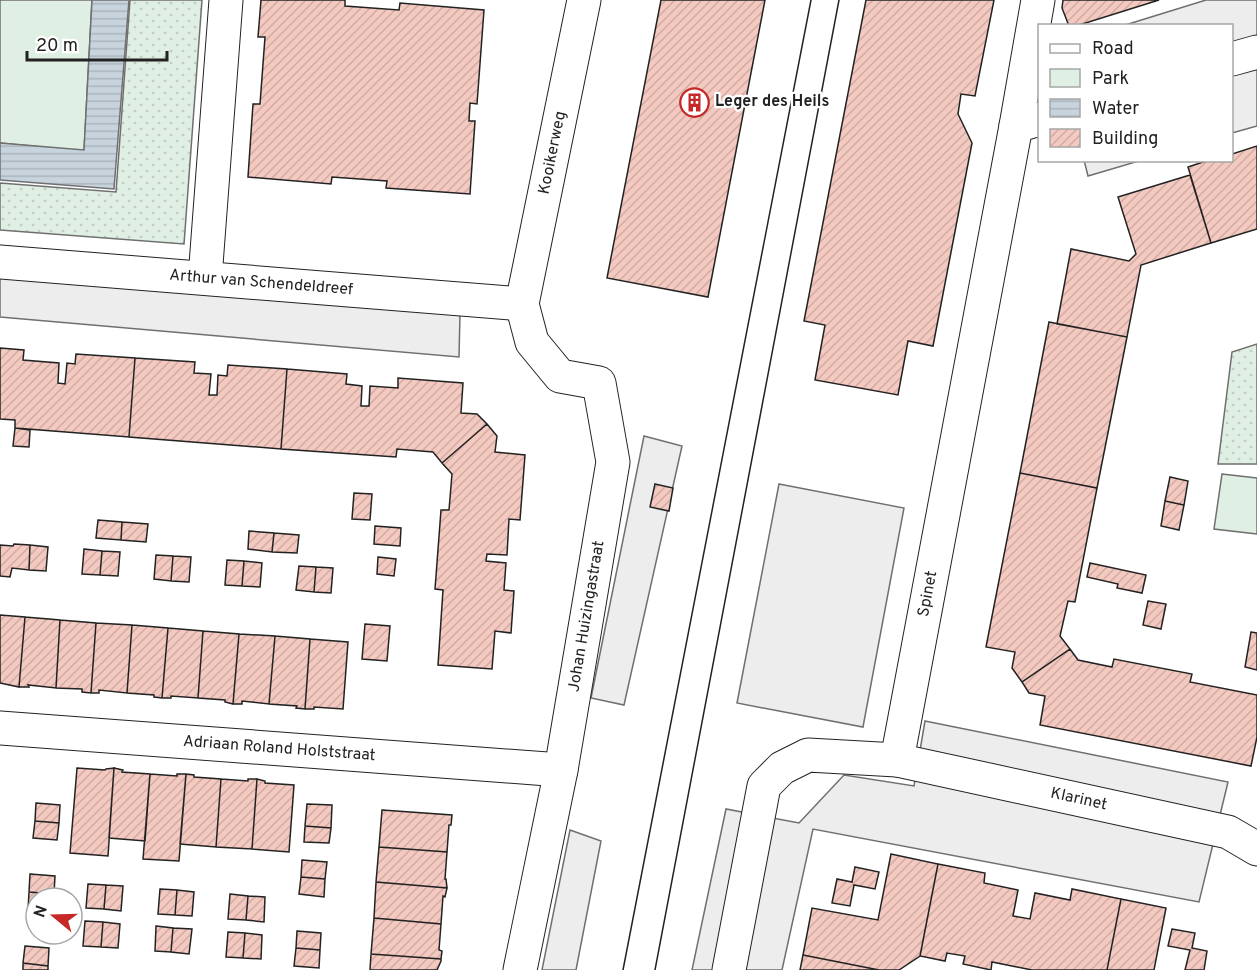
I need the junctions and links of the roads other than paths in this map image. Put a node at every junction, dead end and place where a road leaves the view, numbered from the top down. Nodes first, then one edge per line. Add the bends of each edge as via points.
1 (226, 0) edge
2 (584, 0) edge
3 (1038, 0) edge
4 (1257, 52) edge
5 (1233, 59) edge
6 (1028, 122) edge
7 (0, 262) edge
8 (205, 278) junction
9 (522, 304) junction
10 (0, 728) edge
11 (897, 760) junction
12 (561, 770) junction
13 (1257, 849) edge
14 (520, 970) edge
15 (729, 970) edge

1 - 8 street
2 - 9 street, Kooikerweg
3 - 6 street, Spinet
4 - 5 street
6 - 11 street, Spinet
7 - 8 street, Arthur van Schendeldreef
8 - 9 street, Arthur van Schendeldreef
9 - 12 street, Johan Huizingastraat via 532,342 560,376 599,383 613,462
10 - 12 street, Adriaan Roland Holststraat
11 - 13 street, Klarinet via 1228,832
11 - 15 street via 808,755 782,768 764,786
12 - 14 street, Johan Huizingastraat

